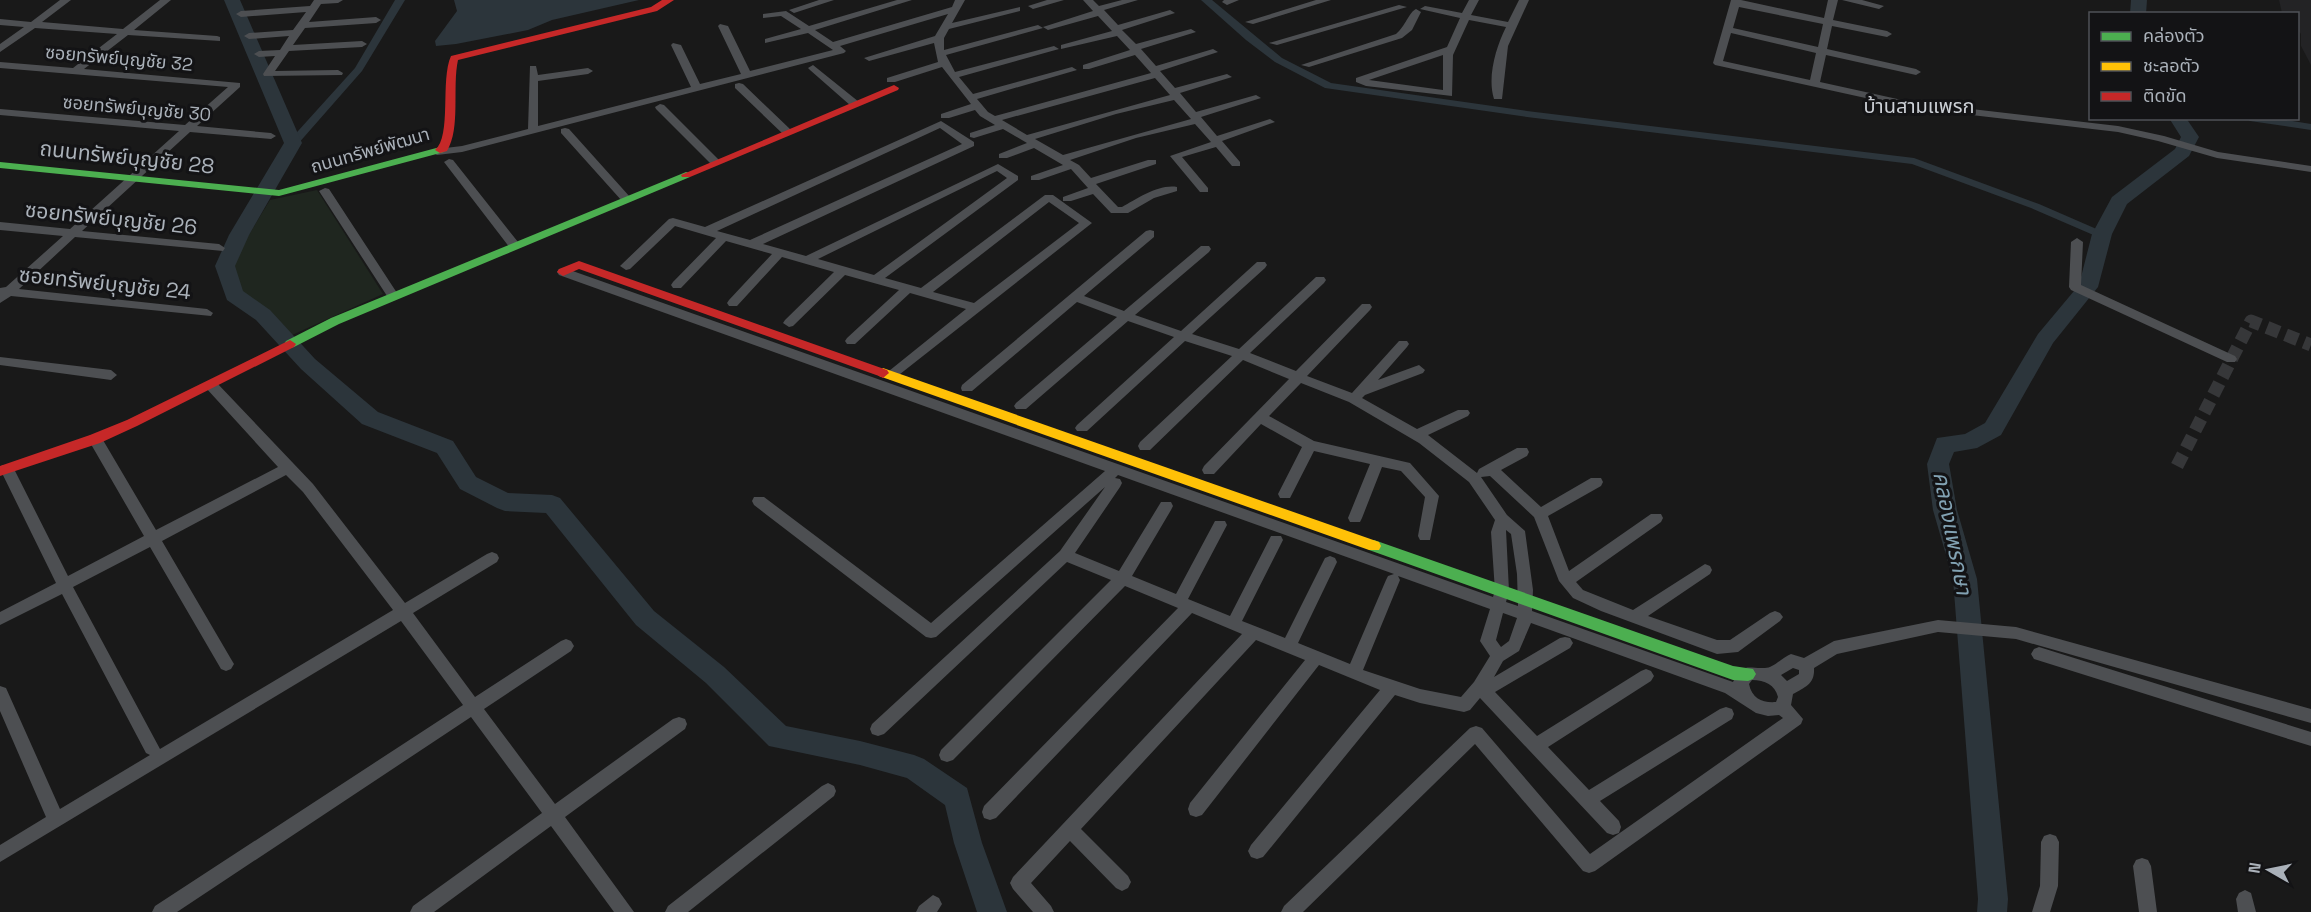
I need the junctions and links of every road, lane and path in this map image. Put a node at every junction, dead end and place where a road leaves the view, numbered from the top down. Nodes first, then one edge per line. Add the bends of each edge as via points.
1 (66, 0) edge
2 (166, 0) edge
3 (338, 0) edge
4 (829, 0) edge
5 (907, 0) edge
6 (1059, 0) edge
7 (1088, 0) edge
8 (1133, 0) edge
9 (1326, 0) edge
10 (1474, 0) edge
11 (1524, 0) edge
12 (1833, 0) edge
13 (1847, 0) edge
14 (671, 1) edge
15 (960, 2) edge
16 (1404, 2) edge
17 (1736, 2) edge
18 (316, 4) edge
19 (1421, 4) edge
20 (1034, 6) dead end
21 (1879, 6) dead end
22 (1017, 9) dead end
23 (794, 10) dead end
24 (1099, 11) junction
25 (1170, 13) dead end
26 (241, 14) dead end
27 (766, 16) dead end
28 (1464, 16) junction
29 (376, 20) dead end
30 (0, 22) edge
31 (1250, 22) dead end
32 (1828, 22) junction
33 (34, 24) junction
34 (1511, 25) junction
35 (723, 26) dead end
36 (946, 27) junction
37 (300, 29) junction
38 (811, 29) junction
39 (1117, 30) junction
40 (1729, 30) junction
41 (127, 31) junction
42 (1191, 32) dead end
43 (1887, 34) dead end
44 (249, 36) dead end
45 (939, 38) junction
46 (217, 39) dead end
47 (768, 41) dead end
48 (1274, 43) dead end
49 (362, 44) dead end
50 (836, 44) dead end
51 (676, 45) dead end
52 (0, 49) edge
53 (1451, 49) junction
54 (1136, 50) junction
55 (1823, 50) junction
56 (285, 51) junction
57 (1213, 52) dead end
58 (259, 54) dead end
59 (869, 58) dead end
60 (942, 58) junction
61 (1408, 63) junction
62 (0, 64) edge
63 (1306, 65) dead end
64 (1448, 66) junction
65 (1086, 67) dead end
66 (533, 68) dead end
67 (813, 68) dead end
68 (77, 70) junction
69 (1072, 70) dead end
70 (588, 71) dead end
71 (1155, 72) junction
72 (1916, 72) dead end
73 (338, 73) dead end
74 (747, 75) junction
75 (953, 76) junction
76 (1227, 77) dead end
77 (533, 79) junction
78 (1814, 85) junction
79 (739, 86) dead end
80 (696, 87) junction
81 (1175, 94) junction
82 (1498, 97) dead end
83 (1256, 98) dead end
84 (973, 102) junction
85 (855, 104) junction
86 (660, 107) dead end
87 (0, 112) edge
88 (945, 116) dead end
89 (1196, 118) junction
90 (992, 120) junction
91 (1270, 122) dead end
92 (1002, 126) junction
93 (188, 129) junction
94 (533, 129) junction
95 (565, 131) dead end
96 (787, 132) junction
97 (974, 135) dead end
98 (271, 136) dead end
99 (1030, 141) junction
100 (1216, 142) junction
101 (437, 152) junction
102 (1003, 156) dead end
103 (1175, 156) junction
104 (449, 162) dead end
105 (715, 162) junction
106 (1067, 162) junction
107 (1236, 164) dead end
108 (0, 165) edge
109 (2311, 169) edge
110 (134, 178) junction
111 (1035, 178) dead end
112 (1092, 185) junction
113 (1173, 189) dead end
114 (1204, 190) dead end
115 (325, 191) dead end
116 (279, 193) joint
117 (626, 199) junction
118 (1066, 199) dead end
119 (0, 225) edge
120 (707, 231) junction
121 (73, 234) junction
122 (1150, 234) dead end
123 (724, 236) junction
124 (2076, 242) dead end
125 (752, 244) junction
126 (513, 245) junction
127 (219, 248) dead end
128 (1205, 249) dead end
129 (780, 252) junction
130 (807, 260) junction
131 (1261, 265) dead end
132 (626, 266) dead end
133 (843, 270) junction
134 (876, 279) junction
135 (1320, 280) dead end
136 (677, 285) dead end
137 (908, 289) junction
138 (923, 293) junction
139 (3, 294) edge
140 (393, 296) junction
141 (1075, 297) junction
142 (732, 303) dead end
143 (1366, 307) dead end
144 (976, 308) junction
145 (207, 313) dead end
146 (1126, 316) junction
147 (789, 322) dead end
148 (1182, 336) junction
149 (851, 341) dead end
150 (1403, 344) dead end
151 (1242, 354) junction
152 (2231, 359) dead end
153 (0, 361) edge
154 (1419, 370) dead end
155 (111, 375) dead end
156 (890, 375) junction
157 (1298, 377) junction
158 (211, 385) junction
159 (967, 388) dead end
160 (1358, 395) junction
161 (1021, 406) dead end
162 (1463, 413) dead end
163 (1260, 417) junction
164 (1082, 428) dead end
165 (1417, 435) junction
166 (95, 439) junction
167 (1310, 445) junction
168 (1145, 446) dead end
169 (1522, 452) dead end
170 (1378, 461) junction
171 (287, 468) junction
172 (1491, 469) junction
173 (4, 470) edge
174 (1209, 470) dead end
175 (1115, 477) junction
176 (1474, 478) junction
177 (1596, 482) dead end
178 (1285, 494) dead end
179 (759, 501) dead end
180 (1166, 506) dead end
181 (1245, 507) junction
182 (1540, 514) junction
183 (1355, 518) dead end
184 (1656, 518) dead end
185 (1502, 519) junction
186 (1220, 525) dead end
187 (1425, 536) dead end
188 (153, 539) junction
189 (1276, 540) dead end
190 (1065, 555) junction
191 (492, 558) dead end
192 (1330, 562) dead end
193 (1705, 570) dead end
194 (1122, 579) junction
195 (1393, 580) dead end
196 (1566, 581) junction
197 (65, 586) junction
198 (1499, 598) junction
199 (1184, 604) junction
200 (1526, 607) junction
201 (403, 612) junction
202 (1635, 617) junction
203 (1776, 617) dead end
204 (0, 619) edge
205 (1233, 624) junction
206 (1254, 632) junction
207 (1565, 643) dead end
208 (566, 646) dead end
209 (1289, 646) junction
210 (2039, 654) dead end
211 (1498, 656) junction
212 (1316, 657) junction
213 (226, 664) dead end
214 (1806, 665) junction
215 (1354, 673) junction
216 (1748, 674) junction
217 (1769, 675) junction
218 (1646, 676) dead end
219 (1392, 687) junction
220 (1482, 689) junction
221 (0, 693) edge
222 (1744, 696) junction
223 (1783, 699) junction
224 (476, 707) junction
225 (1726, 714) dead end
226 (2311, 716) edge
227 (679, 724) dead end
228 (878, 729) dead end
229 (2311, 739) edge
230 (1536, 746) junction
231 (152, 748) dead end
232 (947, 755) dead end
233 (828, 791) dead end
234 (1587, 800) junction
235 (1196, 809) dead end
236 (52, 811) dead end
237 (990, 812) dead end
238 (553, 814) junction
239 (1613, 827) dead end
240 (1070, 829) junction
241 (2050, 842) dead end
242 (1257, 851) dead end
243 (0, 854) edge
244 (2142, 866) dead end
245 (1122, 882) dead end
246 (161, 912) edge
247 (419, 912) edge
248 (625, 912) edge
249 (674, 912) edge
250 (1045, 912) edge
251 (1290, 912) edge
252 (2041, 912) edge
253 (2148, 912) edge

1 - 33 street
2 - 41 street
3 - 18 street
4 - 23 street
5 - 38 street
6 - 20 street
7 - 24 street
8 - 24 street
9 - 31 street
10 - 28 street
11 - 34 street
12 - 32 street
13 - 21 street
14 - 101 street, ถนนทรัพย์พัฒนา via 654,9 454,58 448,140
15 - 36 street
15 - 50 street
16 - 19 street via 1406,10
16 - 48 street
17 - 32 street
17 - 40 street
18 - 26 street
18 - 37 street
19 - 28 street
19 - 63 street via 1409,28 1400,36
22 - 36 street
24 - 39 street
24 - 60 street
25 - 39 street
27 - 38 street via 783,13
28 - 34 street
28 - 53 street
29 - 37 street
30 - 33 street
32 - 43 street
32 - 55 street
33 - 41 street
33 - 52 street
34 - 82 street via 1498,63
35 - 74 street
36 - 45 street
37 - 44 street
37 - 56 street
38 - 47 street
38 - 74 street via 841,51
39 - 54 street
39 - 75 street
40 - 55 street
40 - 78 street via 1718,63
41 - 46 street
41 - 68 street
42 - 54 street
45 - 59 street
45 - 60 street
49 - 56 street
51 - 80 street
53 - 61 street
53 - 64 street
54 - 65 street
54 - 71 street
55 - 72 street
55 - 78 street
56 - 58 street
56 - 73 street via 268,74
57 - 71 street
60 - 75 street
60 - 85 street
61 - 64 street
61 - 64 street via 1360,80 1448,94
62 - 68 street, ซอยทรัพย์บุญชัย 32
66 - 77 street
67 - 85 street
68 - 93 street, ซอยทรัพย์บุญชัย 32 via 236,85
69 - 84 street
70 - 77 street
71 - 81 street
71 - 90 street
74 - 80 street
75 - 84 street
76 - 81 street
77 - 94 street
78 - 109 street via 1946,111 2118,129 2199,150
79 - 96 street
80 - 94 street
81 - 89 street
81 - 99 street
83 - 89 street
84 - 88 street
84 - 90 street
85 - 96 street
86 - 105 street
87 - 93 street, ซอยทรัพย์บุญชัย 30
89 - 100 street
89 - 106 street
90 - 92 street
91 - 100 street
92 - 97 street
92 - 99 street
93 - 98 street, ซอยทรัพย์บุญชัย 30
93 - 110 street
94 - 101 street
95 - 117 street
96 - 105 street
99 - 102 street
99 - 106 street
100 - 103 street
100 - 107 street
101 - 116 street, ถนนทรัพย์พัฒนา
103 - 112 street
103 - 114 street
104 - 126 street
105 - 117 street
106 - 111 street
106 - 112 street
108 - 110 street, ถนนทรัพย์บุญชัย 28
110 - 116 street, ถนนทรัพย์บุญชัย 28
110 - 121 street
112 - 113 street via 1120,213 1150,196
112 - 118 street
115 - 140 street
117 - 126 street
119 - 121 street, ซอยทรัพย์บุญชัย 26
120 - 123 street
120 - 125 street via 941,124 970,144
120 - 132 street via 673,222
121 - 127 street, ซอยทรัพย์บุญชัย 26
121 - 139 street
122 - 141 street
123 - 125 street
123 - 136 street
124 - 152 street via 2074,285 2078,289
125 - 129 street
126 - 140 street
128 - 146 street
129 - 130 street
129 - 142 street
130 - 133 street
130 - 134 street via 998,167 1014,178
131 - 148 street
133 - 134 street
133 - 147 street
134 - 137 street
135 - 151 street
137 - 138 street
137 - 149 street
138 - 144 street
138 - 144 street via 1049,197 1086,223
139 - 145 street, ซอยทรัพย์บุญชัย 24
140 - 158 street via 306,334
141 - 146 street
141 - 159 street
143 - 157 street
144 - 156 street
146 - 148 street
146 - 161 street
148 - 151 street
148 - 164 street
150 - 160 street
151 - 157 street
151 - 168 street
153 - 155 street
154 - 160 street
156 - 175 street via 579,265 563,272
156 - 181 street
157 - 160 street
157 - 163 street
158 - 166 street
158 - 171 street
160 - 165 street
162 - 165 street
163 - 167 street
163 - 174 street
165 - 176 street
166 - 173 street
166 - 188 street
167 - 170 street
167 - 178 street
169 - 172 street
170 - 183 street
170 - 187 street via 1405,467 1432,496
171 - 188 street
171 - 201 street via 308,488
172 - 176 street
172 - 182 street
173 - 197 street
175 - 179 street via 931,632
175 - 181 street
175 - 190 street
176 - 185 street
177 - 182 street
180 - 194 street
181 - 198 street
182 - 196 street
184 - 196 street
185 - 198 street via 1498,532
185 - 200 street via 1518,531
186 - 199 street
188 - 197 street
188 - 213 street
189 - 205 street
190 - 194 street
190 - 228 street
191 - 201 street
192 - 209 street
193 - 202 street
194 - 199 street
194 - 232 street
195 - 215 street
196 - 202 street via 1578,594
197 - 204 street
197 - 231 street
198 - 200 street
198 - 211 street via 1488,641
199 - 205 street
199 - 237 street
200 - 211 street via 1514,647
200 - 216 street via 1733,673
200 - 222 street
201 - 224 street
201 - 243 street
202 - 203 street via 1717,647 1732,647
205 - 206 street
206 - 209 street
206 - 240 street
207 - 220 street
208 - 224 street
209 - 212 street
210 - 229 street
211 - 220 street
212 - 215 street
212 - 235 street
214 - 217 street via 1791,661
214 - 223 street via 1807,677
214 - 226 street via 1834,648 1938,626 2016,633
215 - 219 street
216 - 217 street
216 - 222 street via 1742,683
217 - 223 street via 1776,680
218 - 230 street
219 - 220 street via 1464,705
219 - 242 street
220 - 230 street
221 - 236 street
222 - 223 street via 1770,710
223 - 251 street via 1795,719 1589,865 1476,733
224 - 238 street
224 - 246 street
225 - 234 street
227 - 238 street
230 - 234 street
233 - 249 street
234 - 239 street
238 - 247 street
238 - 248 street
240 - 245 street
240 - 250 street via 1019,883
241 - 252 street via 2049,886
244 - 253 street

